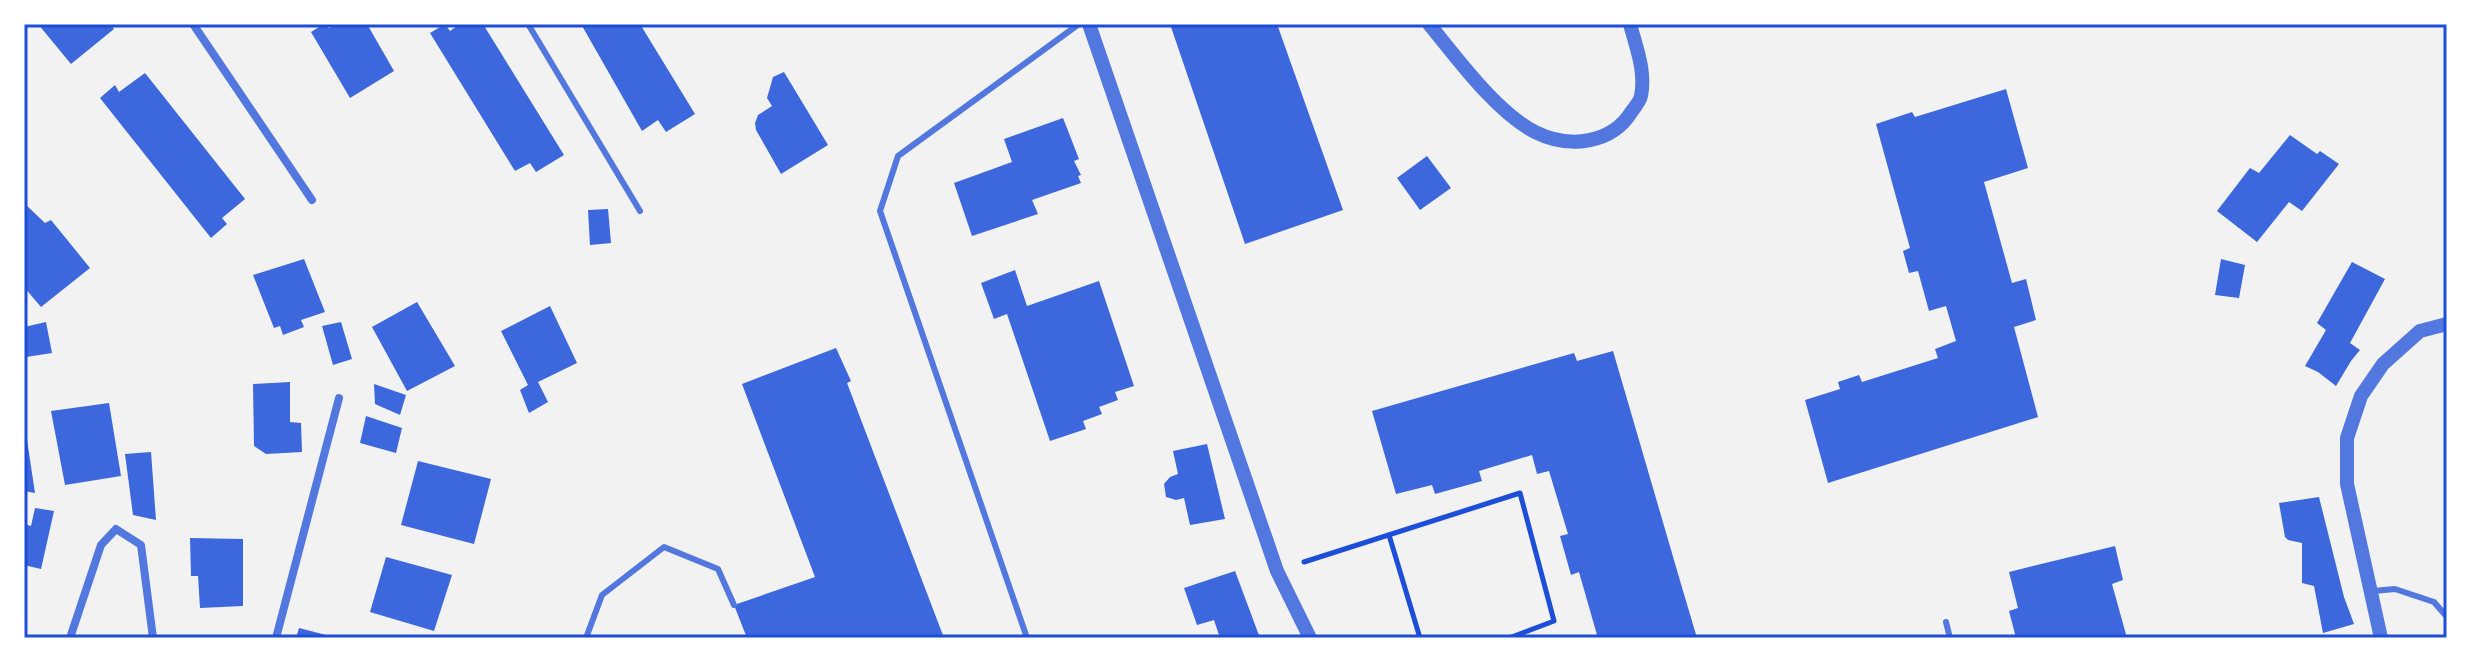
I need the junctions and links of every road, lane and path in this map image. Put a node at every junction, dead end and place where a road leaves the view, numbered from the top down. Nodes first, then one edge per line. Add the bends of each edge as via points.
1 (193, 24) edge
2 (528, 24) edge
3 (1079, 24) edge
4 (1089, 24) edge
5 (1429, 24) edge
6 (1630, 24) edge
7 (312, 200) dead end
8 (640, 211) dead end
9 (2447, 324) edge
10 (339, 398) dead end
11 (1389, 535) junction
12 (1277, 571) junction
13 (2369, 591) junction
14 (734, 605) dead end
15 (2447, 617) edge
16 (1946, 622) dead end
17 (70, 638) edge
18 (153, 638) edge
19 (276, 638) edge
20 (586, 638) edge
21 (1027, 638) edge
22 (1310, 638) edge
23 (1420, 638) edge
24 (1509, 638) edge
25 (1950, 638) edge
26 (2381, 638) edge

1 - 7 street
2 - 8 lane
3 - 21 lane via 898,156 880,211
4 - 12 street
5 - 6 street via 1492,99 1534,131 1559,140 1593,141 1624,124 1641,97 1642,69
9 - 13 street via 2420,331 2383,364 2361,396 2347,438 2347,484
10 - 19 street
11 - 12 path
11 - 23 path
11 - 24 path via 1520,493 1554,621
12 - 22 street
13 - 15 lane via 2395,589 2421,597
13 - 26 street
14 - 20 lane via 718,569 664,547 602,595
16 - 25 lane
17 - 18 street via 101,545 116,529 141,545

